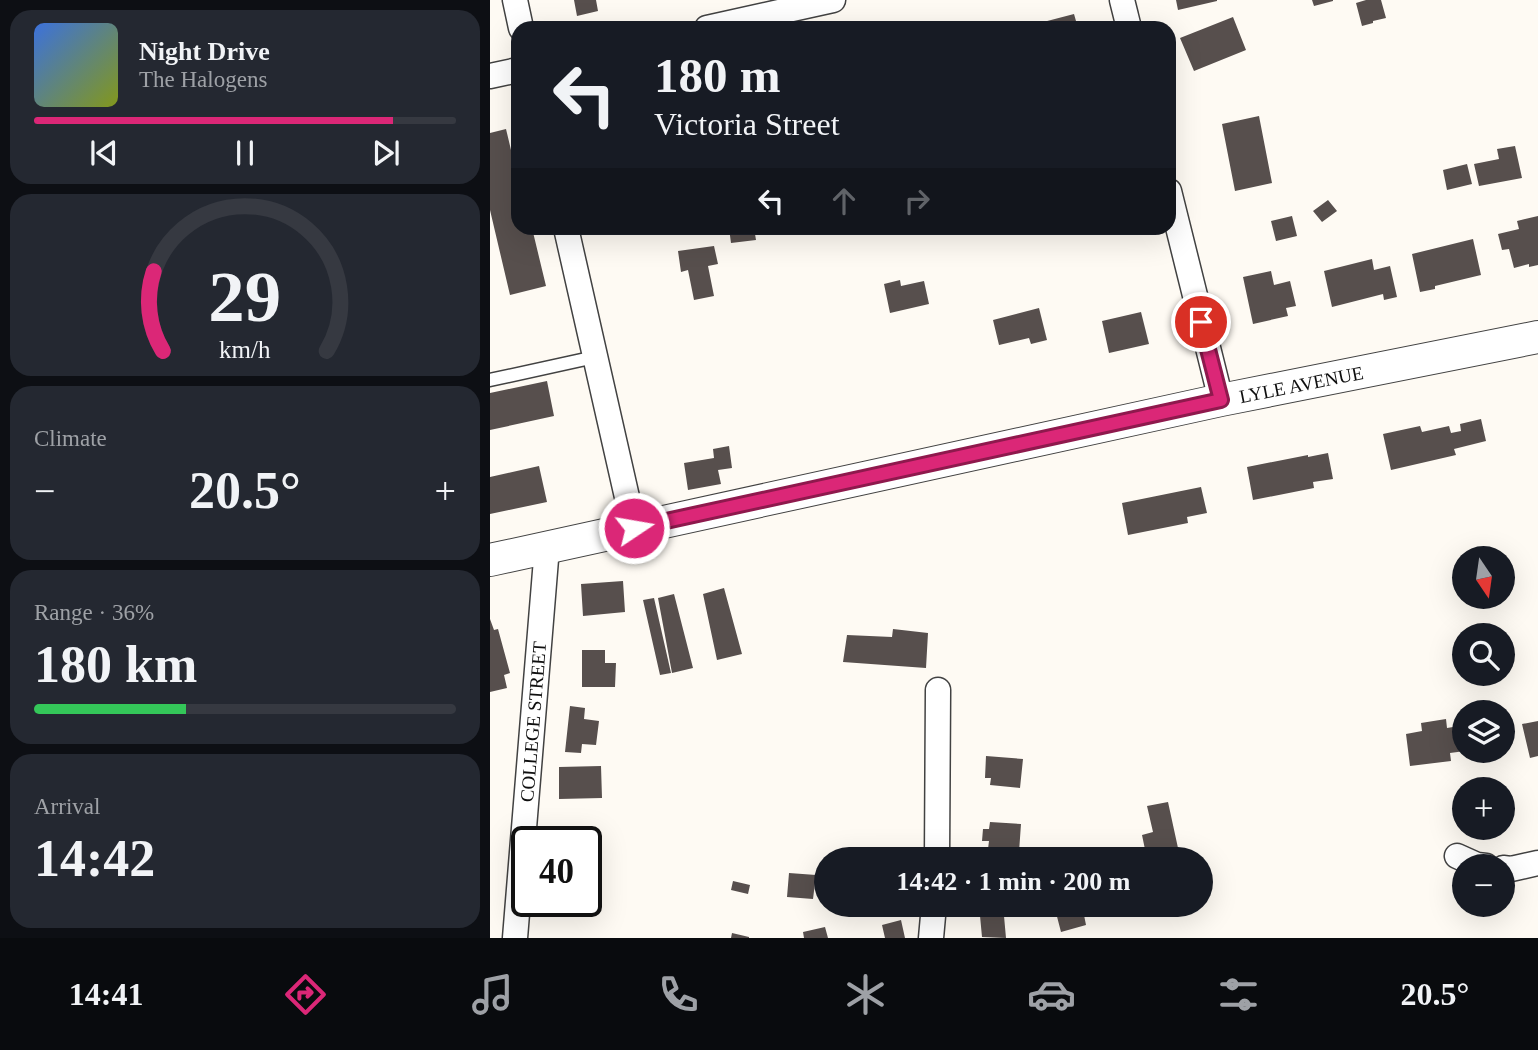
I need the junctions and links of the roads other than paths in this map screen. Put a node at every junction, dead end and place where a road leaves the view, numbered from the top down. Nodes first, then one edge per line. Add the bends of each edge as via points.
1 (515, 0) edge
2 (833, 0) edge
3 (1122, 0) edge
4 (520, 21) edge
5 (738, 21) edge
6 (1127, 21) edge
7 (511, 72) edge
8 (490, 76) edge
9 (1176, 219) edge
10 (568, 235) edge
11 (1538, 337) edge
12 (595, 357) junction
13 (490, 380) edge
14 (1221, 400) junction
15 (634, 528) junction
16 (547, 547) junction
17 (490, 560) edge
18 (938, 690) dead end
19 (937, 847) edge
20 (1538, 863) edge
21 (1515, 868) edge
22 (933, 917) edge
23 (515, 938) edge
24 (931, 938) edge

1 - 4 street
2 - 5 street
3 - 6 street
7 - 8 street
9 - 14 street
10 - 12 street
11 - 14 street, LYLE AVENUE
12 - 13 lane
12 - 15 street
14 - 15 street, LYLE AVENUE
15 - 16 street, LYLE AVENUE
16 - 17 street, LYLE AVENUE
16 - 23 street, COLLEGE STREET
18 - 19 street
20 - 21 street
22 - 24 street

